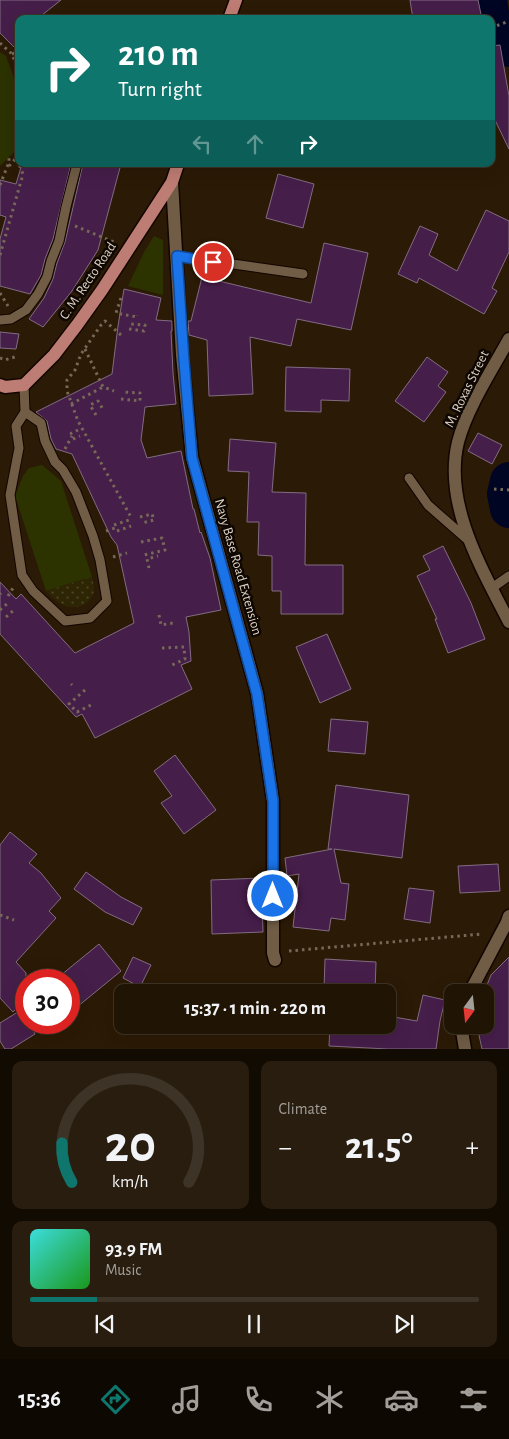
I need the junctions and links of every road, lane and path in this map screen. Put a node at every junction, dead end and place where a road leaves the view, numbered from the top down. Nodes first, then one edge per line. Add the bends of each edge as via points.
1 (236, 0) edge
2 (231, 15) edge
3 (509, 22) edge
4 (495, 27) edge
5 (0, 43) edge
6 (15, 53) edge
7 (12, 54) junction
8 (15, 62) edge
9 (9, 157) dead end
10 (15, 160) edge
11 (20, 167) edge
12 (76, 167) edge
13 (177, 167) edge
14 (7, 168) junction
15 (172, 182) junction
16 (0, 184) edge
17 (63, 221) junction
18 (115, 240) dead end
19 (0, 255) edge
20 (177, 256) junction
21 (302, 274) dead end
22 (121, 298) dead end
23 (137, 315) dead end
24 (0, 320) edge
25 (130, 324) dead end
26 (129, 329) dead end
27 (121, 335) dead end
28 (509, 339) edge
29 (85, 349) junction
30 (18, 356) dead end
31 (0, 358) edge
32 (70, 367) dead end
33 (75, 370) junction
34 (0, 385) edge
35 (24, 386) junction
36 (103, 387) junction
37 (114, 391) dead end
38 (122, 392) dead end
39 (121, 399) dead end
40 (71, 404) junction
41 (104, 411) dead end
42 (24, 412) junction
43 (96, 415) dead end
44 (78, 430) dead end
45 (70, 434) dead end
46 (80, 436) dead end
47 (73, 439) dead end
48 (409, 478) dead end
49 (494, 489) dead end
50 (509, 490) edge
51 (140, 517) dead end
52 (142, 523) dead end
53 (114, 525) dead end
54 (131, 526) dead end
55 (117, 531) dead end
56 (142, 542) dead end
57 (470, 542) junction
58 (144, 555) dead end
59 (158, 556) dead end
60 (149, 568) dead end
61 (509, 576) edge
62 (492, 588) junction
63 (9, 602) dead end
64 (16, 609) dead end
65 (0, 610) edge
66 (159, 615) dead end
67 (6, 617) dead end
68 (509, 622) edge
69 (172, 623) dead end
70 (162, 648) dead end
71 (170, 666) dead end
72 (85, 690) dead end
73 (93, 704) dead end
74 (0, 915) edge
75 (509, 916) edge
76 (14, 920) dead end
77 (501, 932) junction
78 (274, 956) joint
79 (474, 984) edge
80 (462, 1034) edge
81 (465, 1049) edge

1 - 2 main road
3 - 4 path
5 - 7 path
6 - 7 path
7 - 8 path
9 - 14 path
10 - 14 path
11 - 19 path via 23,174
12 - 17 lane
13 - 15 main road, C. M. Recto Road
14 - 16 path
15 - 20 street, Navy Base Road Extension
15 - 35 main road, C. M. Recto Road via 77,325
17 - 18 path
17 - 24 lane via 47,277 38,294 26,310 10,319
20 - 21 lane
20 - 78 street, Navy Base Road Extension via 192,458 257,694 273,801
22 - 23 path via 116,313
25 - 26 path via 145,325 144,331
27 - 29 path via 105,322
28 - 57 street, M. Roxas Street via 481,388 458,441 454,468 456,491
29 - 33 path
29 - 36 path
30 - 31 path via 5,360
32 - 33 path
33 - 40 path via 67,380
34 - 35 main road
35 - 42 lane
36 - 37 path
36 - 40 path
38 - 39 path via 140,393 140,401
40 - 53 path via 130,520
41 - 43 path via 98,400 90,405
42 - 42 lane via 16,426 19,448 10,495 22,575 33,591 65,621 90,618 107,601 97,549 76,492 55,462 40,423
44 - 45 path
46 - 47 path
48 - 57 lane via 428,505
49 - 50 path
51 - 52 path via 152,514 154,520
54 - 55 path
56 - 58 path via 162,538 165,550
57 - 62 street, M. Roxas Street
59 - 60 path via 147,559
61 - 62 lane
62 - 68 street, M. Roxas Street
63 - 65 path
64 - 67 path
66 - 69 path via 161,626
70 - 71 path via 184,647 185,659
72 - 73 path via 69,704 77,712
74 - 76 path
75 - 77 street
77 - 78 path
77 - 79 street
80 - 81 street

